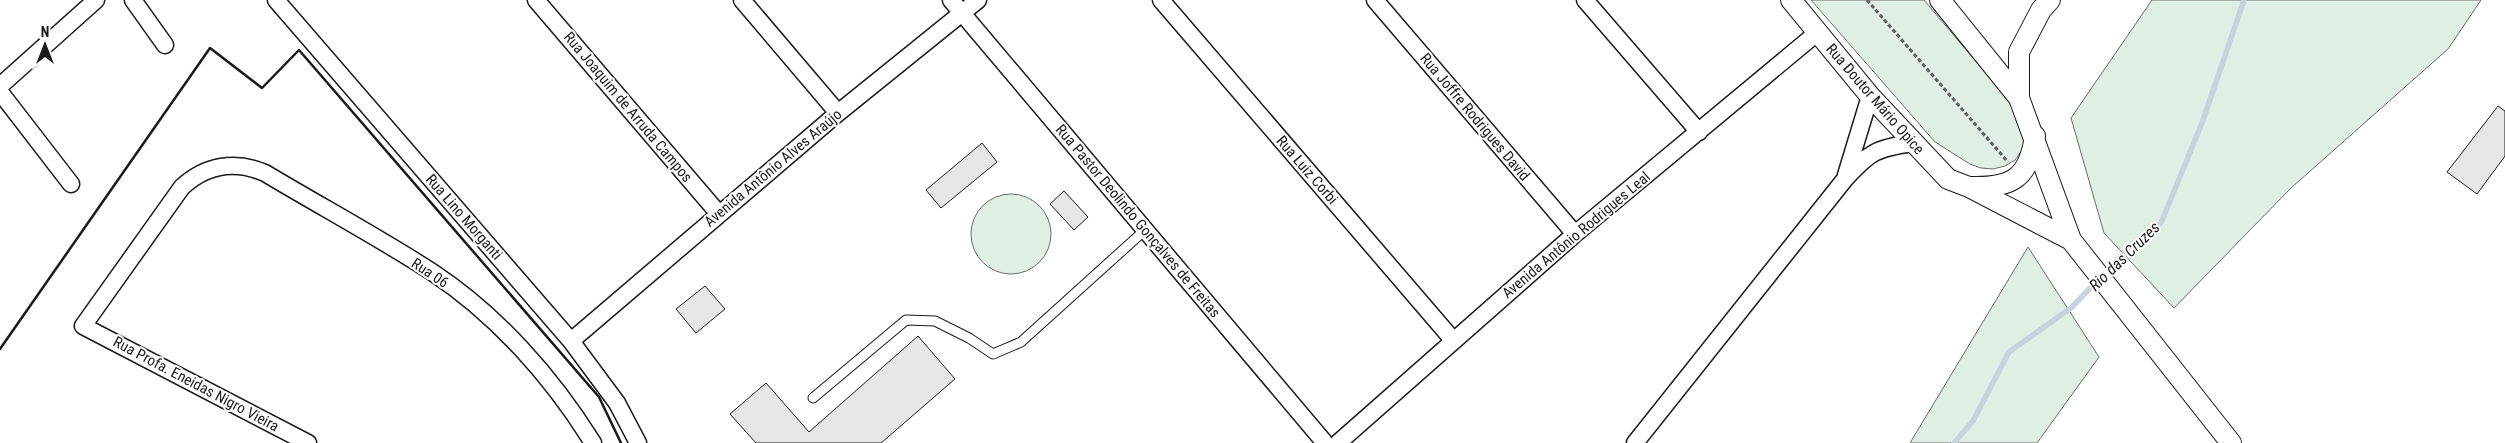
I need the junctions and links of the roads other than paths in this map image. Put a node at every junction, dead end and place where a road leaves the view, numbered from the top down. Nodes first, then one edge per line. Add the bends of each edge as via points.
1 (96, 0) edge
2 (133, 0) edge
3 (276, 0) edge
4 (536, 0) edge
5 (742, 0) edge
6 (950, 0) edge
7 (978, 0) edge
8 (1161, 0) edge
9 (1376, 0) edge
10 (1586, 0) edge
11 (1792, 0) edge
12 (1940, 0) edge
13 (2050, 0) edge
14 (962, 14) junction
15 (1818, 32) junction
16 (165, 45) dead end
17 (0, 86) edge
18 (0, 92) edge
19 (1870, 96) junction
20 (2019, 98) junction
21 (838, 113) junction
22 (1699, 132) junction
23 (2035, 136) junction
24 (1913, 143) junction
25 (221, 166) joint
26 (1845, 179) junction
27 (71, 184) dead end
28 (1968, 186) junction
29 (719, 214) junction
30 (1145, 230) junction
31 (1575, 234) junction
32 (2071, 240) junction
33 (1453, 340) junction
34 (571, 341) junction
35 (812, 398) dead end
36 (308, 443) edge
37 (593, 443) edge
38 (638, 443) edge
39 (1325, 443) edge
40 (1338, 443) edge
41 (1635, 443) edge
42 (2232, 443) edge

1 - 17 street
2 - 16 street
3 - 34 street, Rua Lino Morganti
4 - 29 street, Rua Joaquim de Arruda Campos
5 - 21 street
6 - 14 street, Rua Pastor Deolindo Gonçalves de Freitas
7 - 14 street, Avenida Antônio Alves Araújo
8 - 33 street, Rua Luiz Corbi
9 - 31 street, Rua Joffre Rodrigues David
10 - 22 street
11 - 15 street, Rua Doutor Mário Opice
12 - 20 street
13 - 20 street via 2041,10 2019,52
14 - 21 street, Avenida Antônio Alves Araújo
14 - 30 street, Rua Pastor Deolindo Gonçalves de Freitas
15 - 19 street, Rua Doutor Mário Opice
15 - 22 street, Avenida Antônio Rodrigues Leal
18 - 27 street
19 - 24 street, Rua Doutor Mário Opice
19 - 26 street
20 - 23 street
21 - 29 street, Avenida Antônio Alves Araújo
22 - 31 street, Avenida Antônio Rodrigues Leal
23 - 28 street via 2032,158 2019,175 2005,184
23 - 32 street
24 - 26 street via 1881,148 1866,157
24 - 28 street, Rua Doutor Mário Opice via 1948,179
25 - 36 street, Rua Profa. Eneidas Nigro Vieira via 200,173 182,187 83,326
25 - 37 street, Rua 06 via 243,166 265,173 433,273 490,318 540,369 571,407
26 - 41 street
28 - 32 street, Rua Doutor Mário Opice
29 - 34 street, Avenida Antônio Alves Araújo
30 - 35 lane via 1021,342 993,354 935,321 906,320
30 - 39 street, Rua Pastor Deolindo Gonçalves de Freitas
31 - 33 street, Avenida Antônio Rodrigues Leal
32 - 42 street
33 - 40 street, Avenida Antônio Rodrigues Leal
34 - 38 street, Rua Lino Morganti via 617,403

